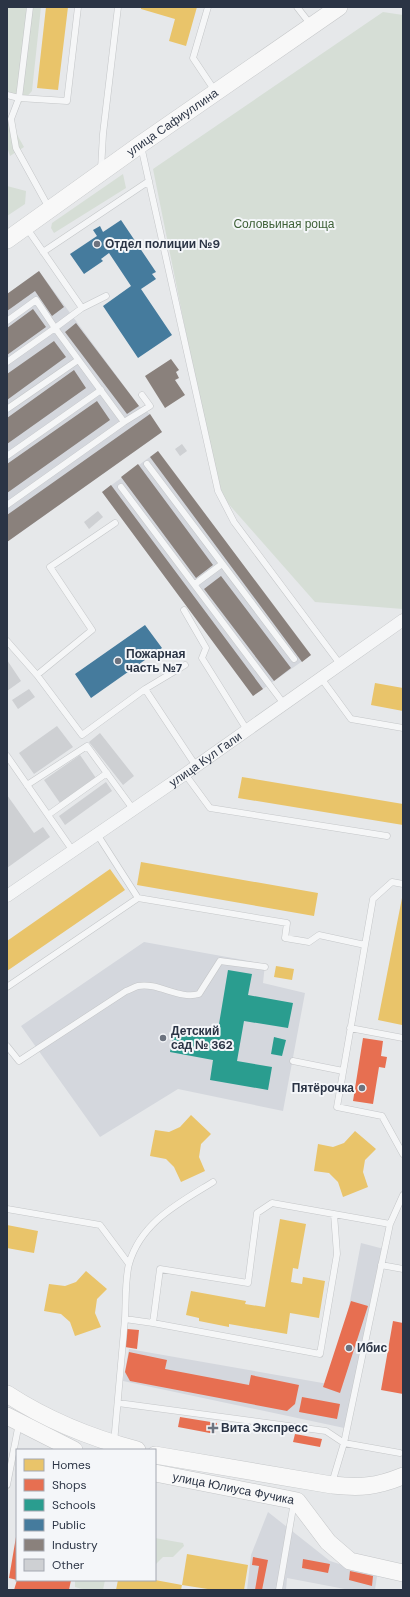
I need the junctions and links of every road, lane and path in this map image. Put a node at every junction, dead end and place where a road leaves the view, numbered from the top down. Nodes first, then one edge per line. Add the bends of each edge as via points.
1 (30, 7) edge
2 (78, 7) edge
3 (118, 7) edge
4 (208, 7) edge
5 (297, 7) edge
6 (339, 7) edge
7 (312, 26) junction
8 (216, 92) junction
9 (7, 95) edge
10 (18, 98) junction
11 (141, 144) junction
12 (100, 175) junction
13 (149, 181) junction
14 (50, 210) junction
15 (26, 227) junction
16 (7, 240) edge
17 (43, 252) junction
18 (106, 296) dead end
19 (82, 308) junction
20 (7, 320) edge
21 (55, 328) junction
22 (78, 360) junction
23 (7, 362) edge
24 (101, 390) junction
25 (142, 395) dead end
26 (7, 409) edge
27 (124, 422) junction
28 (7, 456) edge
29 (147, 464) dead end
30 (121, 487) dead end
31 (7, 505) edge
32 (115, 523) dead end
33 (222, 564) junction
34 (195, 584) junction
35 (184, 610) dead end
36 (403, 620) edge
37 (7, 641) edge
38 (294, 659) dead end
39 (340, 664) junction
40 (185, 665) dead end
41 (37, 675) junction
42 (320, 678) junction
43 (145, 689) junction
44 (284, 704) junction
45 (403, 728) edge
46 (247, 730) junction
47 (7, 756) edge
48 (196, 766) junction
49 (107, 773) junction
50 (185, 774) junction
51 (27, 784) junction
52 (133, 809) junction
53 (48, 815) junction
54 (97, 834) junction
55 (387, 836) dead end
56 (72, 851) junction
57 (403, 884) edge
58 (7, 896) edge
59 (138, 898) junction
60 (365, 945) junction
61 (265, 967) dead end
62 (7, 987) edge
63 (350, 1028) junction
64 (403, 1038) edge
65 (7, 1046) edge
66 (293, 1061) dead end
67 (343, 1071) junction
68 (403, 1154) edge
69 (213, 1182) dead end
70 (403, 1195) edge
71 (7, 1209) edge
72 (334, 1214) junction
73 (390, 1224) junction
74 (129, 1264) junction
75 (381, 1265) junction
76 (403, 1269) edge
77 (125, 1319) junction
78 (153, 1322) junction
79 (7, 1394) edge
80 (118, 1403) junction
81 (13, 1420) edge
82 (344, 1443) junction
83 (114, 1444) junction
84 (72, 1449) edge
85 (133, 1449) edge
86 (400, 1453) dead end
87 (156, 1455) edge
88 (156, 1473) edge
89 (403, 1476) edge
90 (7, 1484) edge
91 (332, 1485) junction
92 (294, 1500) junction
93 (403, 1573) edge
94 (279, 1590) edge

1 - 10 lane
2 - 10 lane via 67,102
3 - 12 lane
4 - 8 lane via 193,58
5 - 7 lane
6 - 7 main road, улица Сафиуллина
7 - 8 main road, улица Сафиуллина
8 - 11 main road, улица Сафиуллина
9 - 10 lane
10 - 14 lane via 10,120 16,148
11 - 12 main road, улица Сафиуллина
11 - 13 lane
12 - 14 main road, улица Сафиуллина
13 - 17 lane
13 - 39 lane via 218,491 234,522
14 - 15 main road, улица Сафиуллина
15 - 16 main road, улица Сафиуллина
15 - 17 lane
17 - 19 lane
18 - 19 lane
19 - 21 lane
20 - 21 lane via 36,300
21 - 22 lane
21 - 23 lane
22 - 24 lane
22 - 26 lane
24 - 27 lane
24 - 28 lane
25 - 27 lane via 150,406
27 - 31 lane
29 - 33 lane
30 - 34 lane
32 - 41 lane via 50,567 92,630
33 - 34 lane
33 - 38 lane
34 - 44 lane
35 - 46 lane via 206,648 202,658
36 - 39 street, улица Кул Гали
37 - 41 lane
39 - 42 street, улица Кул Гали
40 - 43 lane
41 - 43 lane via 82,735
42 - 44 street, улица Кул Гали
42 - 45 lane via 351,719
43 - 48 lane
44 - 46 street, улица Кул Гали
46 - 48 street, улица Кул Гали
47 - 51 lane
48 - 50 street, улица Кул Гали
49 - 51 lane via 87,746
49 - 52 lane
49 - 53 lane
50 - 52 street, улица Кул Гали
50 - 55 lane via 210,808
51 - 53 lane
52 - 54 street, улица Кул Гали
53 - 56 lane
54 - 56 street, улица Кул Гали
54 - 59 lane
56 - 58 street, улица Кул Гали
57 - 60 lane via 392,882 373,898
59 - 60 lane via 287,923 285,938 309,942 319,935
59 - 62 lane
60 - 63 lane
61 - 65 lane via 220,962 199,994 192,996 139,986 126,991 19,1061
63 - 64 lane
63 - 67 lane
66 - 67 lane
67 - 68 lane via 337,1107 382,1116
69 - 74 lane via 164,1212 141,1236
70 - 73 lane
71 - 74 lane via 100,1225
72 - 73 lane
72 - 78 lane via 272,1203 258,1213 248,1283 160,1269
72 - 78 lane via 337,1254 320,1354
73 - 75 lane
74 - 77 lane
75 - 76 lane
75 - 82 lane
77 - 78 lane
77 - 80 lane
79 - 83 main road via 52,1420
80 - 82 lane via 326,1431
80 - 83 lane
81 - 84 main road
81 - 90 lane
82 - 86 lane
82 - 91 lane
83 - 85 main road
87 - 91 main road, улица Юлиуса Фучика
88 - 92 main road, улица Юлиуса Фучика
89 - 91 main road, улица Юлиуса Фучика via 358,1488
91 - 92 main road via 328,1490 296,1497
92 - 93 main road, улица Юлиуса Фучика via 301,1505 328,1542 350,1561
92 - 94 lane

